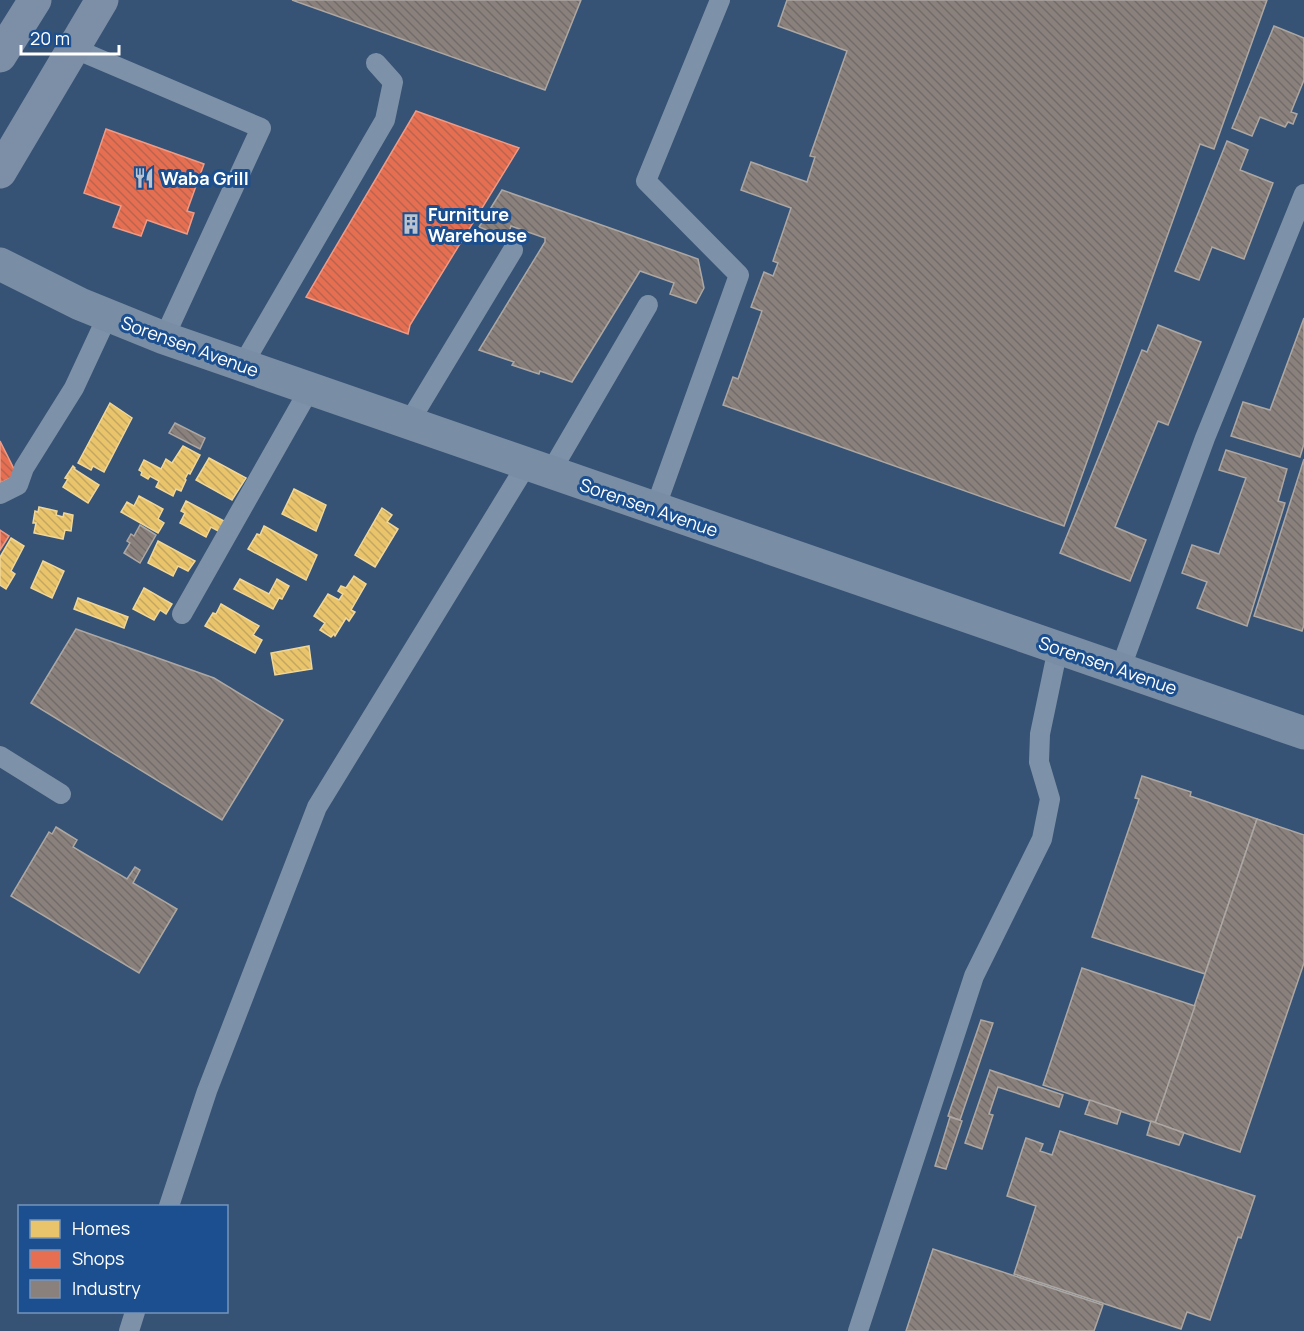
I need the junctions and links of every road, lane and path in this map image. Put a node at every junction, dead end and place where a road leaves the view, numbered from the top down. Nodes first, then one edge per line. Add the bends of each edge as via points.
1 (35, 0) edge
2 (102, 0) edge
3 (720, 0) edge
4 (73, 48) junction
5 (1, 53) edge
6 (376, 63) dead end
7 (0, 172) edge
8 (1304, 194) edge
9 (513, 250) dead end
10 (0, 264) edge
11 (648, 305) dead end
12 (108, 315) junction
13 (164, 338) junction
14 (242, 366) junction
15 (309, 390) junction
16 (408, 424) junction
17 (539, 469) junction
18 (0, 494) edge
19 (655, 509) junction
20 (182, 614) dead end
21 (1058, 648) junction
22 (1120, 670) junction
23 (1304, 733) edge
24 (0, 756) edge
25 (61, 794) dead end
26 (169, 1205) edge
27 (134, 1313) edge
28 (129, 1331) edge
29 (858, 1331) edge

1 - 5 main road
2 - 4 main road
3 - 19 lane via 646,181 739,275
4 - 7 main road
4 - 13 lane via 261,128
6 - 14 lane via 393,82 385,120
8 - 22 lane via 1205,438
9 - 16 lane
10 - 12 street, Sorensen Avenue
11 - 17 lane
12 - 13 street, Sorensen Avenue
12 - 18 lane via 74,388 24,468 18,485
13 - 14 street, Sorensen Avenue
14 - 15 street, Sorensen Avenue
15 - 16 street, Sorensen Avenue
15 - 20 lane
16 - 17 street, Sorensen Avenue
17 - 19 street, Sorensen Avenue
17 - 26 lane via 317,807 207,1091
19 - 21 street, Sorensen Avenue
21 - 22 street, Sorensen Avenue
21 - 29 lane via 1040,734 1039,762 1050,799 1042,839 974,976
22 - 23 street, Sorensen Avenue
24 - 25 lane
27 - 28 lane

